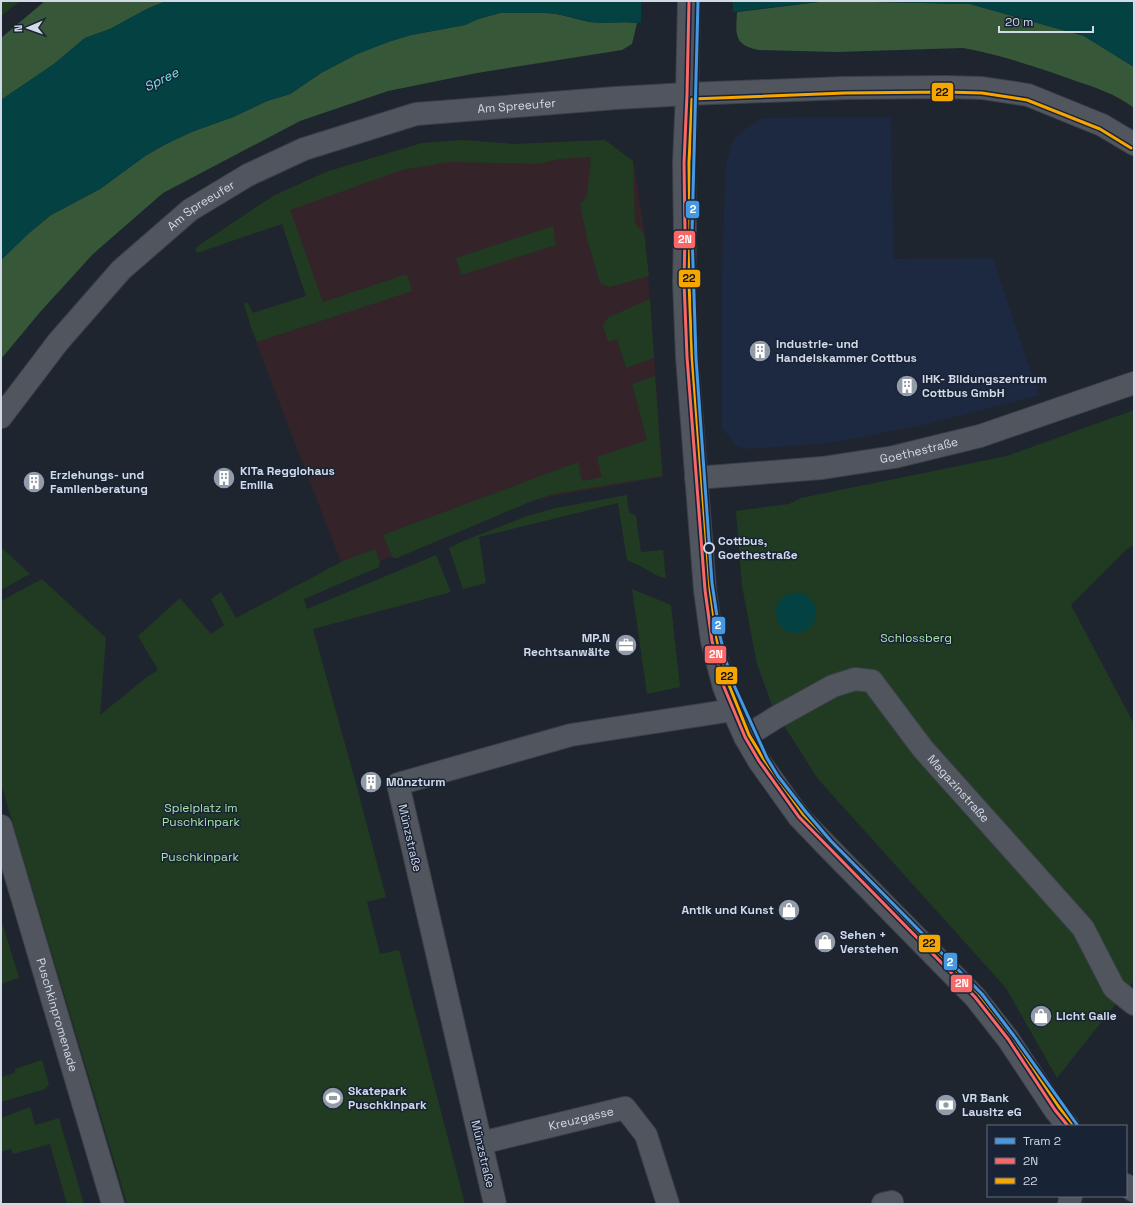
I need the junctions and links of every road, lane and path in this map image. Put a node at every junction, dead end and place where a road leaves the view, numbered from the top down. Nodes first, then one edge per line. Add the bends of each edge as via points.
1 (689, 1) edge
2 (687, 94) junction
3 (1134, 144) edge
4 (1134, 383) edge
5 (1, 417) edge
6 (696, 478) junction
7 (733, 710) junction
8 (745, 737) junction
9 (1, 826) edge
10 (1134, 1004) edge
11 (1067, 1125) edge
12 (480, 1143) junction
13 (113, 1204) edge
14 (495, 1204) edge
15 (668, 1204) edge

1 - 2 street
2 - 3 street, Am Spreeufer via 845,88 982,88 1028,95 1102,125
2 - 5 street, Am Spreeufer via 416,114 304,149 248,175 190,210 121,270 58,342
2 - 6 street via 684,282
4 - 6 street, Goethestraße via 980,436 894,457 822,468
6 - 7 street via 712,641
7 - 8 street
7 - 12 street, Münzstraße via 571,735 398,784
8 - 10 street, Magazinstraße via 833,686 856,679 872,681 923,749 1082,928 1114,988
8 - 11 street via 799,817 975,997 1008,1039
9 - 13 street, Puschkinpromenade
12 - 14 street, Münzstraße
12 - 15 street, Kreuzgasse via 625,1108 646,1135

